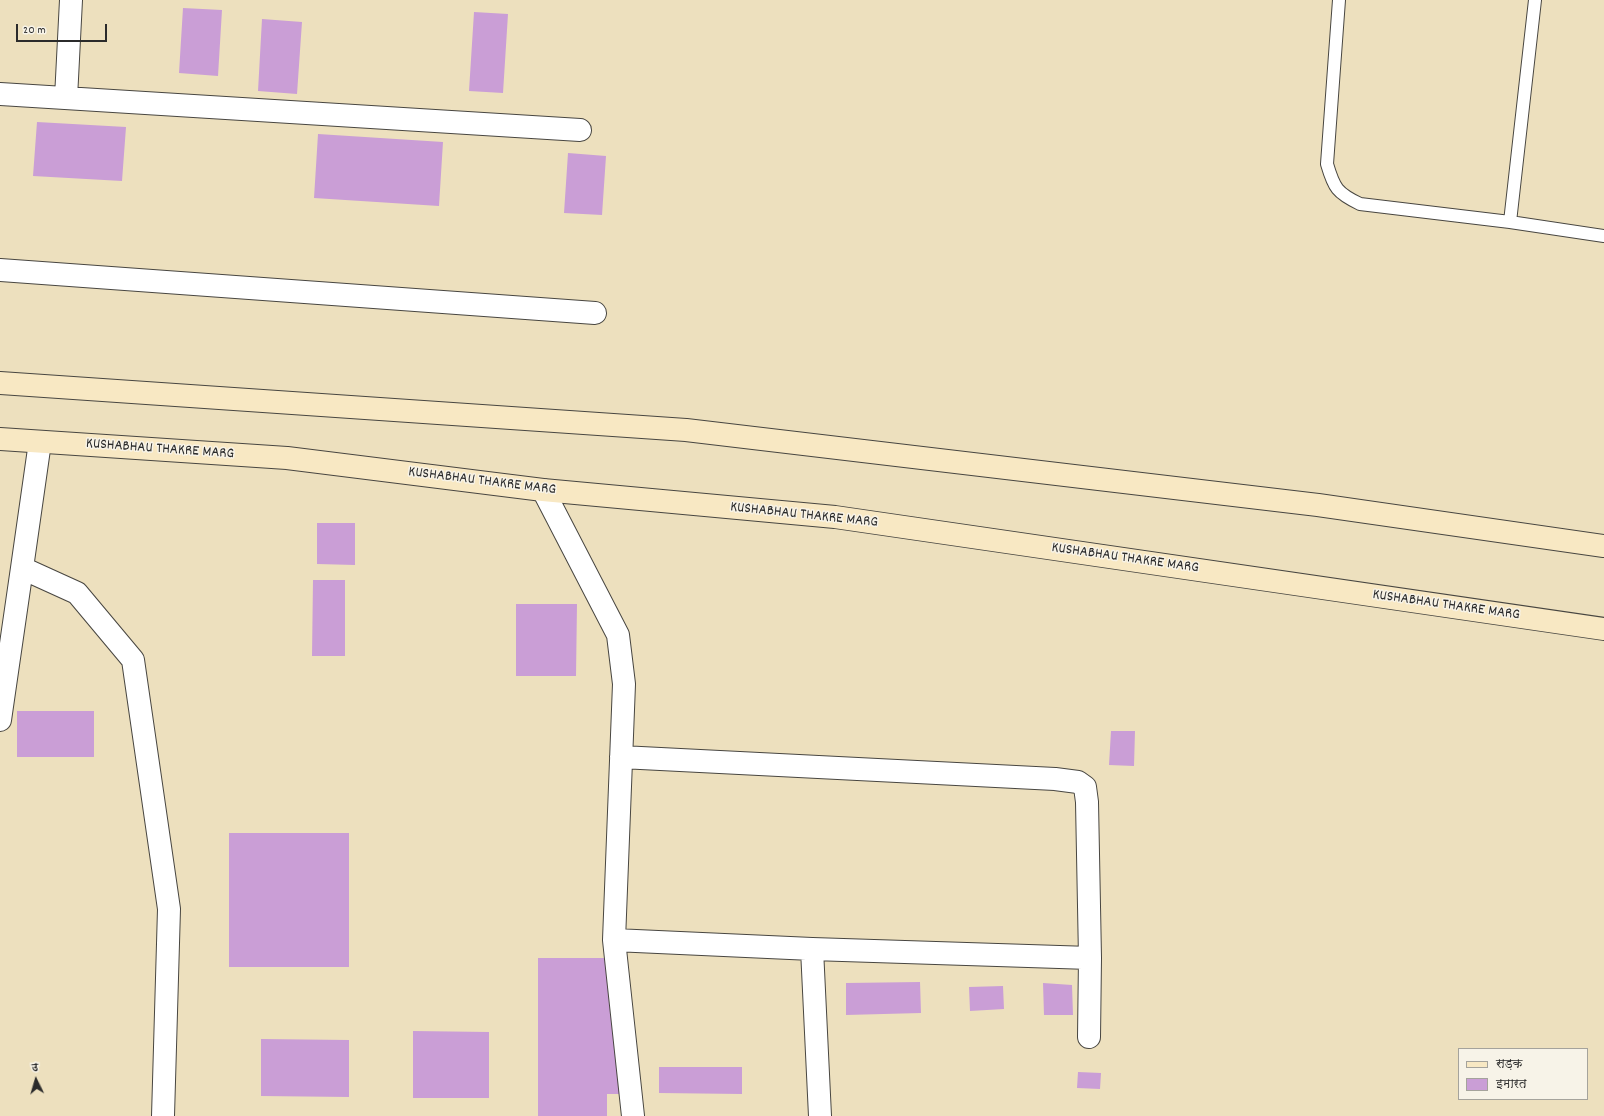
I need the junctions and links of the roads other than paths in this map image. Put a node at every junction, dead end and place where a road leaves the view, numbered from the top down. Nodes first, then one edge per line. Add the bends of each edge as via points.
1 (71, 0) edge
2 (1339, 0) edge
3 (1535, 0) edge
4 (0, 94) edge
5 (66, 98) junction
6 (580, 130) dead end
7 (1510, 222) junction
8 (1604, 236) edge
9 (0, 270) edge
10 (595, 313) dead end
11 (0, 382) edge
12 (0, 440) edge
13 (40, 442) junction
14 (543, 490) junction
15 (1604, 546) edge
16 (22, 568) junction
17 (1604, 629) edge
18 (0, 720) edge
19 (621, 757) junction
20 (614, 940) junction
21 (812, 949) junction
22 (1090, 958) junction
23 (1089, 1037) dead end
24 (163, 1116) edge
25 (633, 1116) edge
26 (820, 1116) edge

1 - 5 street
2 - 7 lane via 1327,164 1332,182 1343,196 1360,204
3 - 7 lane
4 - 5 street
5 - 6 street
7 - 8 lane
9 - 10 street
11 - 15 main road via 686,430 1318,505
12 - 13 main road, KUSHABHAU THAKRE MARG
13 - 14 main road, KUSHABHAU THAKRE MARG via 287,458
13 - 16 street
14 - 17 main road, KUSHABHAU THAKRE MARG via 835,517
14 - 19 street via 618,635 624,684
16 - 18 street
16 - 24 street via 77,593 133,660 170,910
19 - 20 street
19 - 22 street via 1078,782 1085,787 1087,802
20 - 21 street
20 - 25 street
21 - 22 street
21 - 26 street
22 - 23 street

